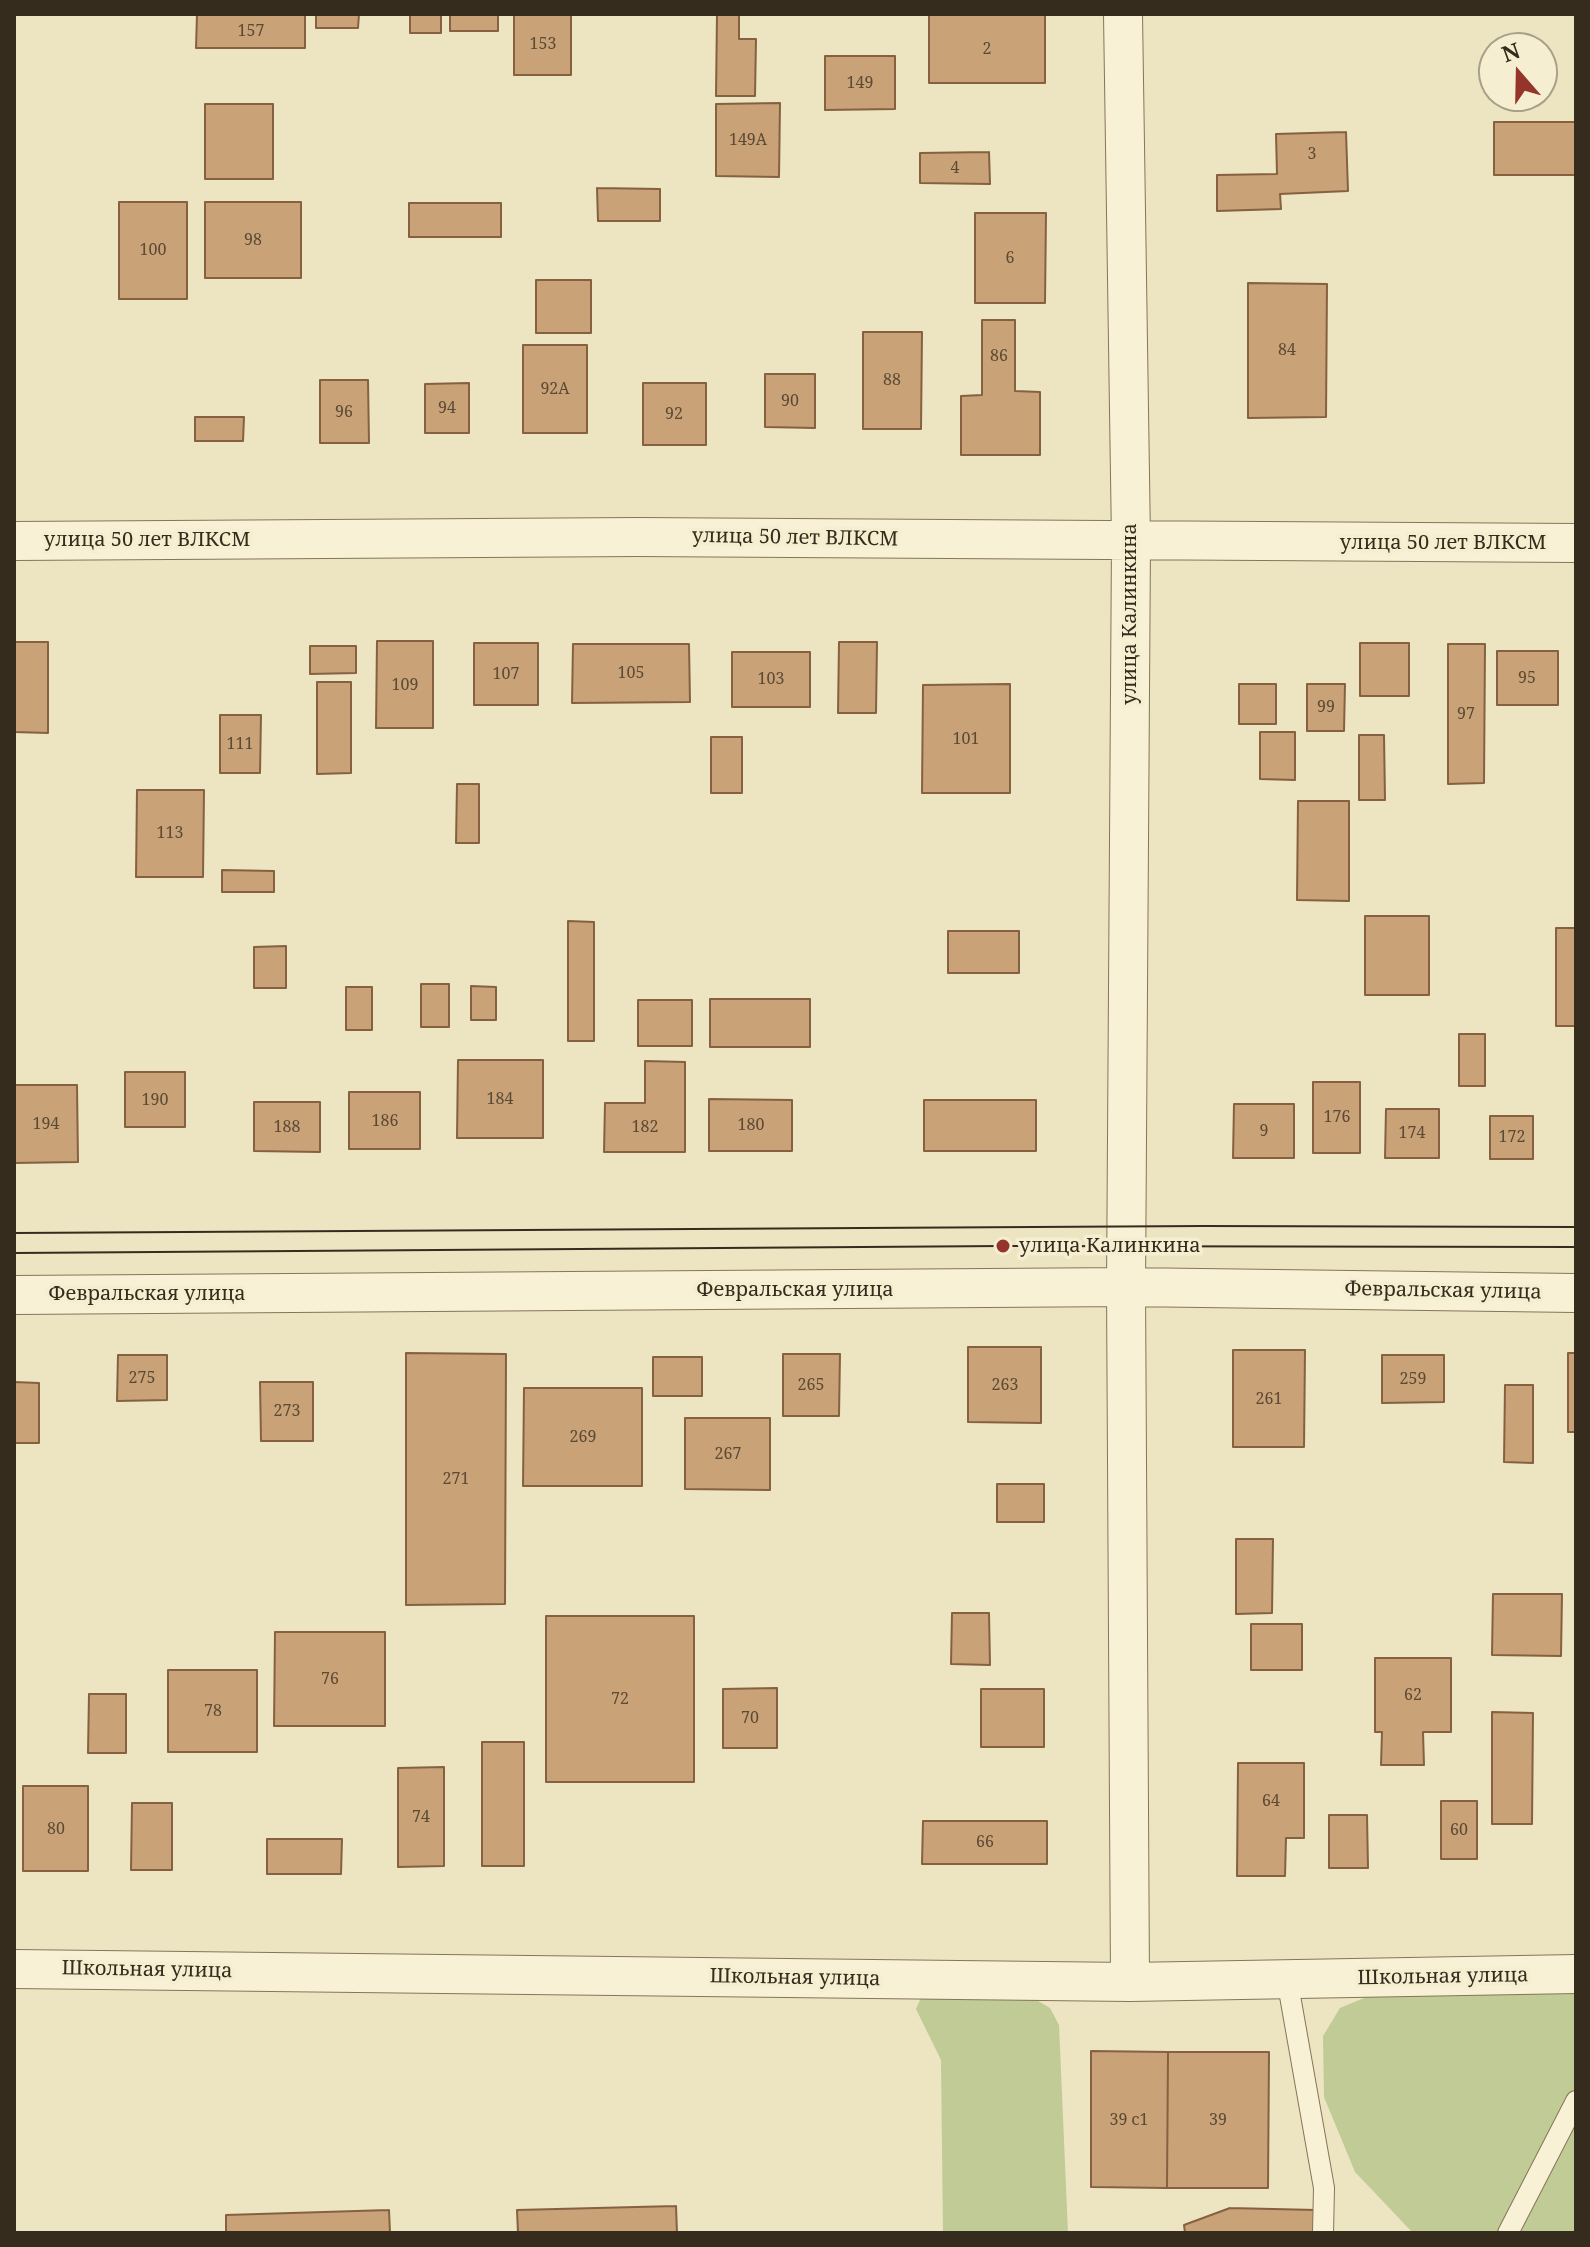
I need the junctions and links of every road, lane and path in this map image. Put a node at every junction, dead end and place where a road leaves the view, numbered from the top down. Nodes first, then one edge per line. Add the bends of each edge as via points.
1 (1123, 14) edge
2 (14, 541) edge
3 (1131, 541) junction
4 (1576, 543) edge
5 (1126, 1287) junction
6 (1576, 1293) edge
7 (14, 1295) edge
8 (14, 1969) edge
9 (1576, 1974) edge
10 (1287, 1979) junction
11 (1130, 1982) junction
12 (1576, 2101) edge
13 (1323, 2233) edge
14 (1508, 2233) edge

1 - 3 street, улица Калинкина
2 - 3 street, улица 50 лет ВЛКСМ
3 - 4 street, улица 50 лет ВЛКСМ
3 - 5 street, улица Калинкина
5 - 6 street, Февральская улица
5 - 7 street, Февральская улица
5 - 11 street, улица Калинкина
8 - 11 street, Школьная улица
9 - 10 street, Школьная улица
10 - 11 street, Школьная улица
10 - 13 lane via 1324,2188
12 - 14 lane

